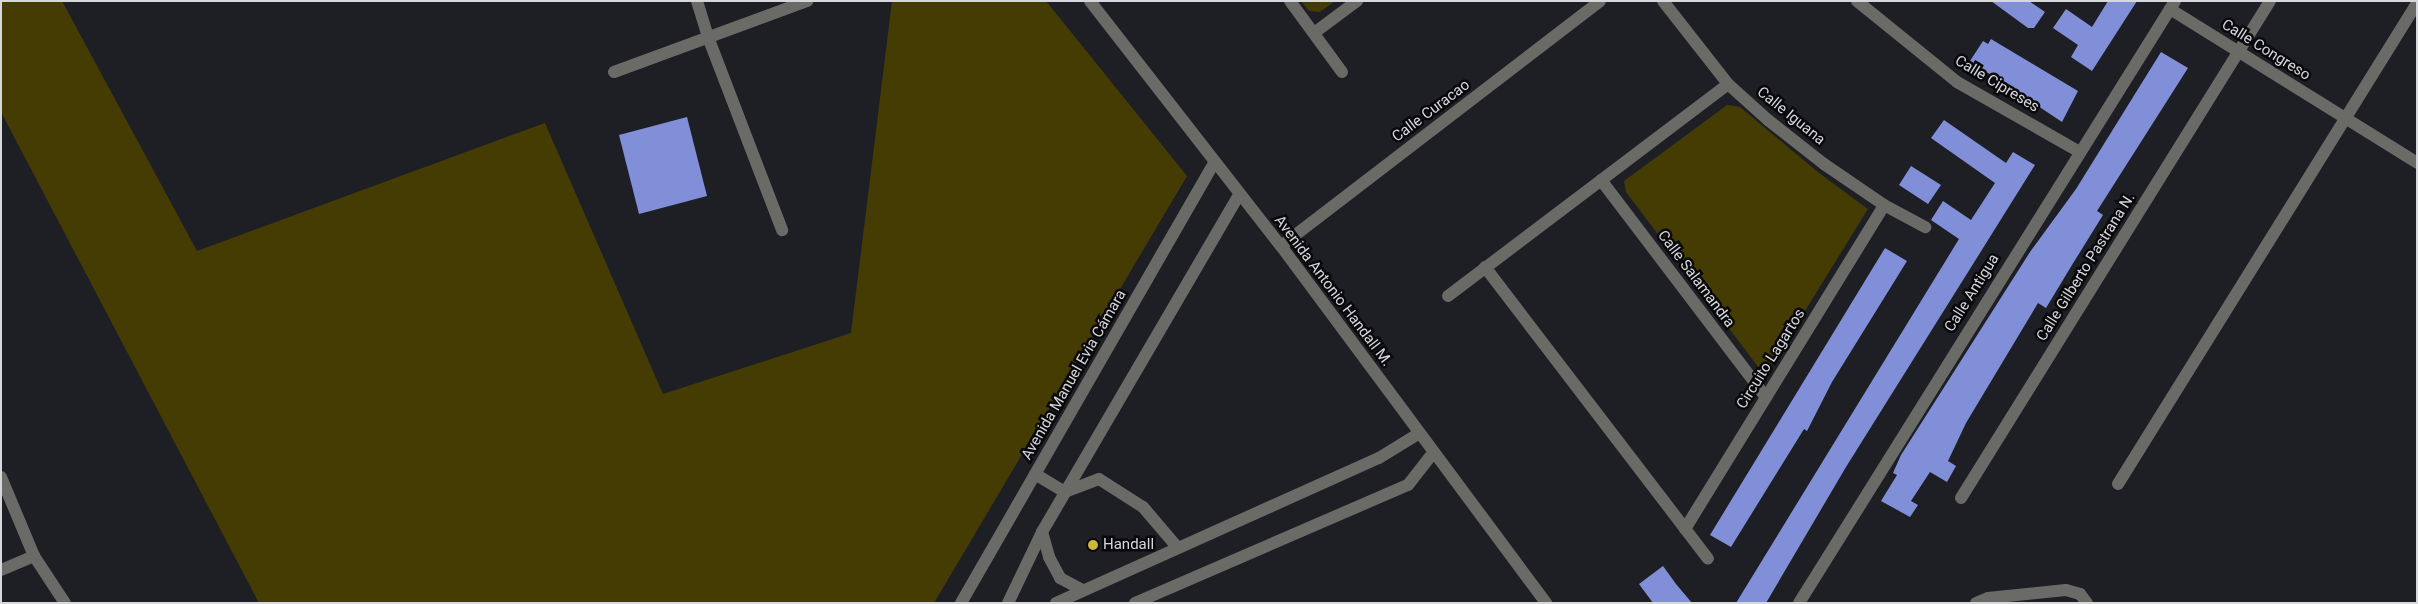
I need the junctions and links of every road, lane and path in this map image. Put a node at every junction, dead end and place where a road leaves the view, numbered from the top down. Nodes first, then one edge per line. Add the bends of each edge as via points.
1 (697, 1) edge
2 (807, 1) edge
3 (1090, 1) edge
4 (1290, 1) edge
5 (1357, 1) edge
6 (1600, 1) edge
7 (1662, 1) edge
8 (1857, 1) edge
9 (2270, 1) edge
10 (2417, 3) edge
11 (2173, 5) edge
12 (1314, 33) junction
13 (708, 37) junction
14 (2238, 52) junction
15 (614, 72) dead end
16 (1342, 72) dead end
17 (1728, 84) junction
18 (2346, 119) junction
19 (2078, 152) junction
20 (1214, 163) junction
21 (2417, 163) edge
22 (1600, 180) junction
23 (1239, 195) junction
24 (1884, 205) junction
25 (1925, 227) dead end
26 (782, 230) dead end
27 (1281, 246) junction
28 (1485, 267) junction
29 (1448, 296) dead end
30 (1766, 397) junction
31 (1418, 434) junction
32 (1432, 454) junction
33 (1035, 474) junction
34 (1, 477) edge
35 (2118, 484) dead end
36 (1065, 492) junction
37 (1961, 498) dead end
38 (1685, 529) junction
39 (1042, 532) junction
40 (1178, 548) junction
41 (34, 556) junction
42 (1708, 559) dead end
43 (1, 570) edge
44 (1083, 590) junction
45 (1157, 598) edge
46 (65, 603) edge
47 (961, 603) edge
48 (1008, 603) edge
49 (1056, 603) edge
50 (1135, 603) edge
51 (1546, 603) edge
52 (1799, 603) edge
53 (1976, 603) edge
54 (2086, 603) edge

1 - 13 street
2 - 13 street
3 - 20 street, Avenida Antonio Handall M.
4 - 12 street
5 - 12 street
6 - 27 street, Calle Curacao
7 - 17 street, Calle Iguana
8 - 19 street, Calle Cipreses via 1958,82
9 - 14 street, Calle Gilberto Pastrana N.
10 - 18 street
11 - 14 street, Calle Congreso
11 - 19 street, Calle Antigua
12 - 16 street
13 - 15 street
13 - 26 street
14 - 18 street, Calle Congreso
14 - 37 street, Calle Gilberto Pastrana N.
17 - 22 street
17 - 24 street, Calle Iguana via 1824,164
18 - 21 street, Calle Congreso
18 - 35 street
19 - 52 street, Calle Antigua
20 - 23 street, Avenida Antonio Handall M.
20 - 33 street, Avenida Manuel Evia Cámara
22 - 28 street
22 - 30 street, Calle Salamandra
23 - 27 street, Avenida Antonio Handall M.
23 - 36 street
24 - 25 street, Calle Iguana
24 - 30 street, Circuito Lagartos
27 - 31 street, Avenida Antonio Handall M.
28 - 29 street
28 - 38 street
30 - 38 street, Circuito Lagartos
31 - 32 street, Avenida Antonio Handall M.
31 - 40 street via 1379,458
32 - 45 street via 1408,485
32 - 51 street, Avenida Antonio Handall M.
33 - 36 street
33 - 47 street, Avenida Manuel Evia Cámara
34 - 41 street
36 - 39 street
36 - 40 street via 1099,479 1143,507
38 - 42 street
39 - 44 street via 1049,557 1060,578
39 - 48 street
40 - 44 street
41 - 43 street
41 - 46 street
44 - 49 street
45 - 50 street
53 - 54 street via 1988,598 2066,590 2080,594

